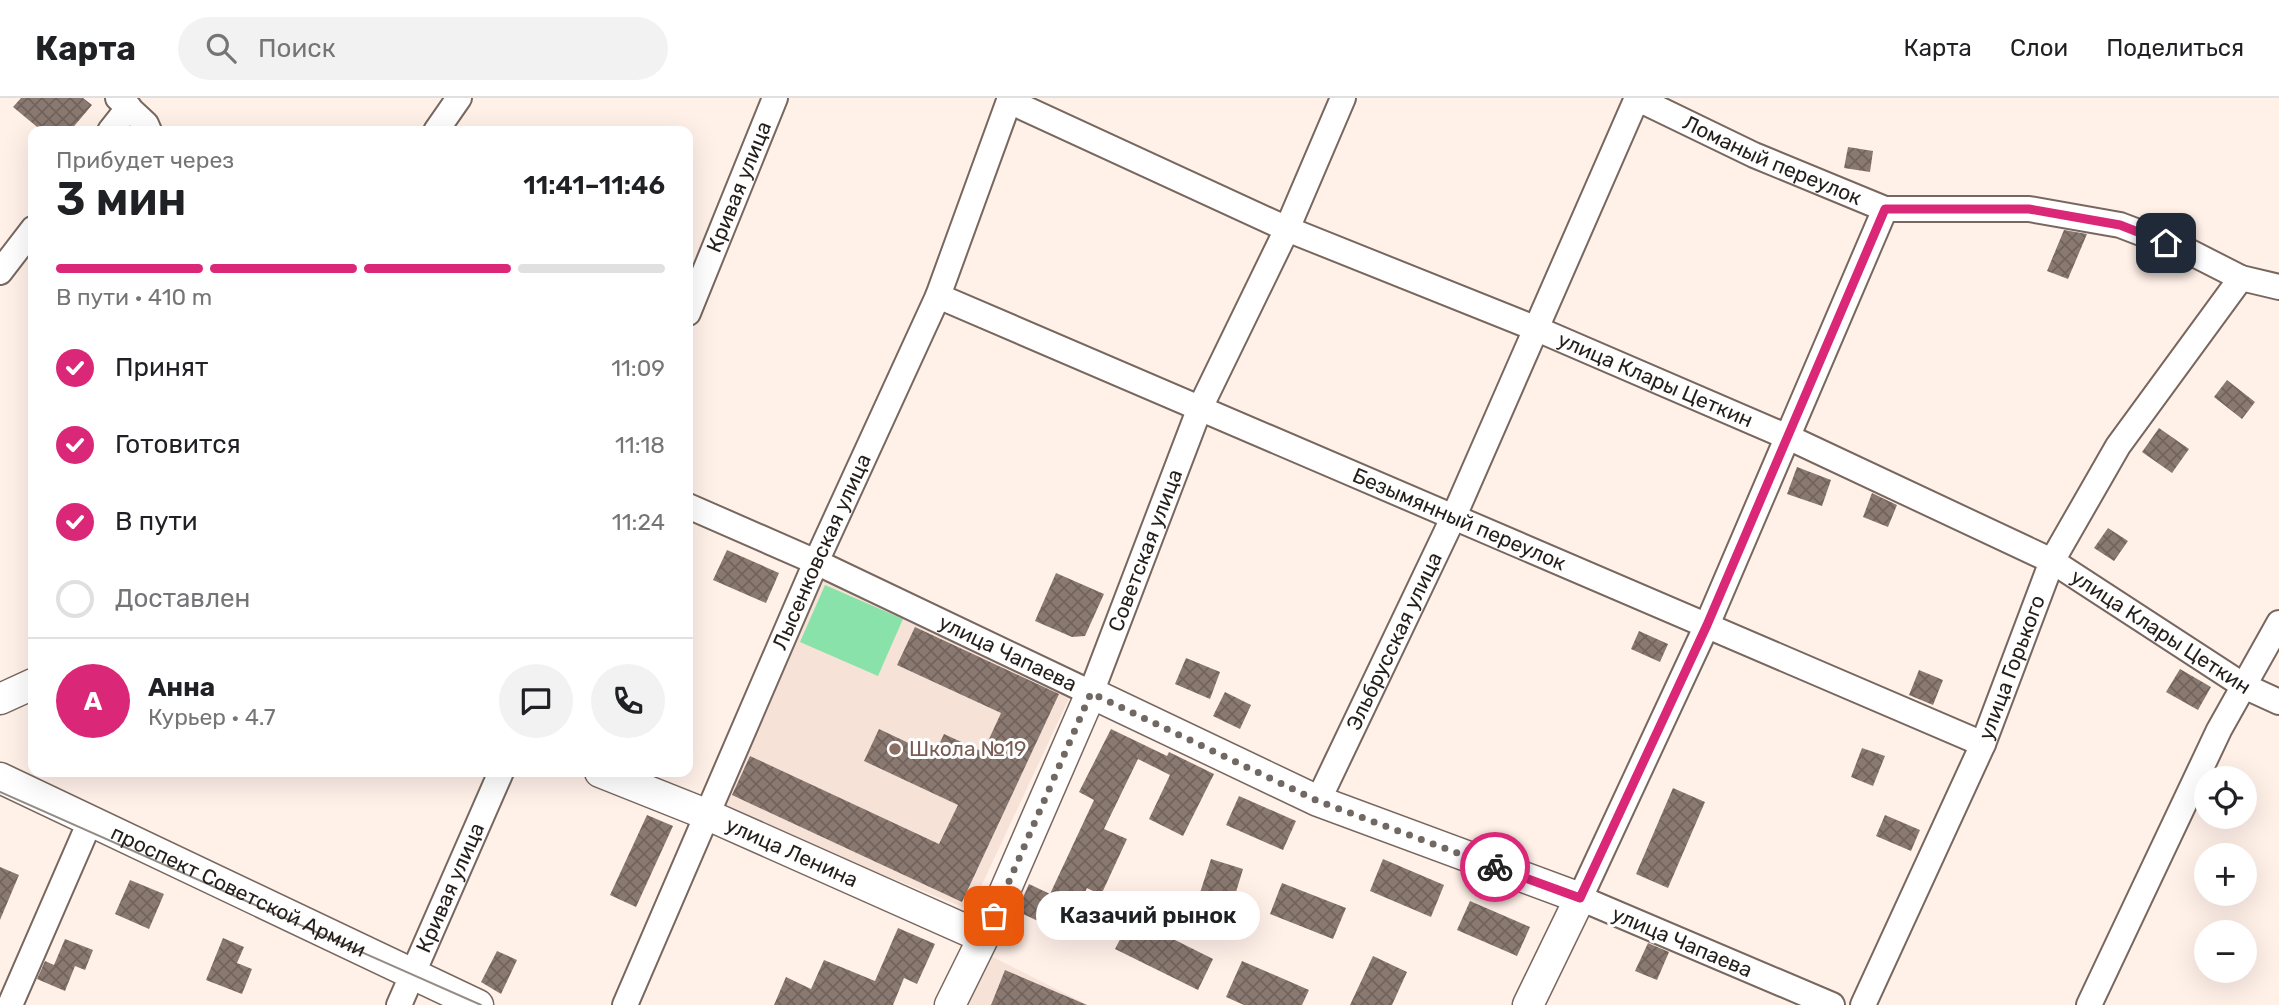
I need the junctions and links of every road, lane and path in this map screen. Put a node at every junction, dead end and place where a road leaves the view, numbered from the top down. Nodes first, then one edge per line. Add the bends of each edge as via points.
1 (459, 98) edge
2 (775, 98) edge
3 (1343, 98) edge
4 (1636, 98) edge
5 (1009, 99) edge
6 (123, 102) edge
7 (112, 126) edge
8 (145, 126) edge
9 (439, 126) edge
10 (1885, 209) junction
11 (1287, 229) junction
12 (28, 236) edge
13 (0, 272) edge
14 (2241, 278) junction
15 (2279, 287) edge
16 (937, 296) junction
17 (693, 301) edge
18 (1537, 329) junction
19 (1199, 410) junction
20 (1790, 438) junction
21 (693, 508) edge
22 (1454, 516) junction
23 (2052, 561) junction
24 (816, 562) junction
25 (2279, 623) edge
26 (1707, 625) junction
27 (2244, 685) junction
28 (28, 686) edge
29 (1091, 693) junction
30 (0, 699) edge
31 (2279, 702) edge
32 (1983, 744) junction
33 (499, 777) edge
34 (613, 777) edge
35 (0, 778) edge
36 (1318, 801) junction
37 (708, 815) junction
38 (91, 819) junction
39 (1580, 898) junction
40 (982, 937) junction
41 (412, 974) junction
42 (10, 1005) edge
43 (398, 1005) edge
44 (478, 1005) edge
45 (625, 1005) edge
46 (950, 1005) edge
47 (1528, 1005) edge
48 (1832, 1005) edge
49 (1863, 1005) edge
50 (2089, 1005) edge

1 - 9 street
2 - 17 street, Кривая улица
3 - 11 street, Советская улица
4 - 10 street, Ломаный переулок via 1754,155
4 - 18 street, Эльбрусская улица
5 - 11 street, улица Клары Цеткин
5 - 16 street, Лысенковская улица
6 - 7 street
6 - 8 street
10 - 14 street, Ломаный переулок via 2029,209 2120,225
10 - 20 street
11 - 18 street, улица Клары Цеткин
11 - 19 street, Советская улица
12 - 13 street
14 - 15 street, Ломаный переулок
14 - 23 street, улица Горького via 2118,446
16 - 19 street, Безымянный переулок
16 - 24 street, Лысенковская улица
18 - 20 street, улица Клары Цеткин
18 - 22 street, Эльбрусская улица
19 - 22 street, Безымянный переулок
19 - 29 street, Советская улица
20 - 23 street, улица Клары Цеткин
20 - 26 street
21 - 24 street, улица Чапаева
22 - 26 street, Безымянный переулок
22 - 36 street, Эльбрусская улица
23 - 27 street, улица Клары Цеткин
23 - 32 street, улица Горького
24 - 29 street, улица Чапаева
24 - 37 street, Лысенковская улица
25 - 27 street
26 - 32 street, Безымянный переулок
26 - 39 street
27 - 31 street, улица Клары Цеткин
27 - 50 street
28 - 30 main road
29 - 36 main road, улица Чапаева
29 - 40 main road, Советская улица
32 - 49 street, улица Горького
33 - 41 street, Кривая улица
34 - 37 main road, улица Ленина
35 - 38 main road, проспект Советской Армии
36 - 39 main road, улица Чапаева
37 - 40 main road, улица Ленина
37 - 45 street, Лысенковская улица
38 - 41 main road, проспект Советской Армии
38 - 42 street
39 - 47 main road
39 - 48 street, улица Чапаева
40 - 46 main road, Советская улица
41 - 43 street, Кривая улица
41 - 44 main road, проспект Советской Армии

